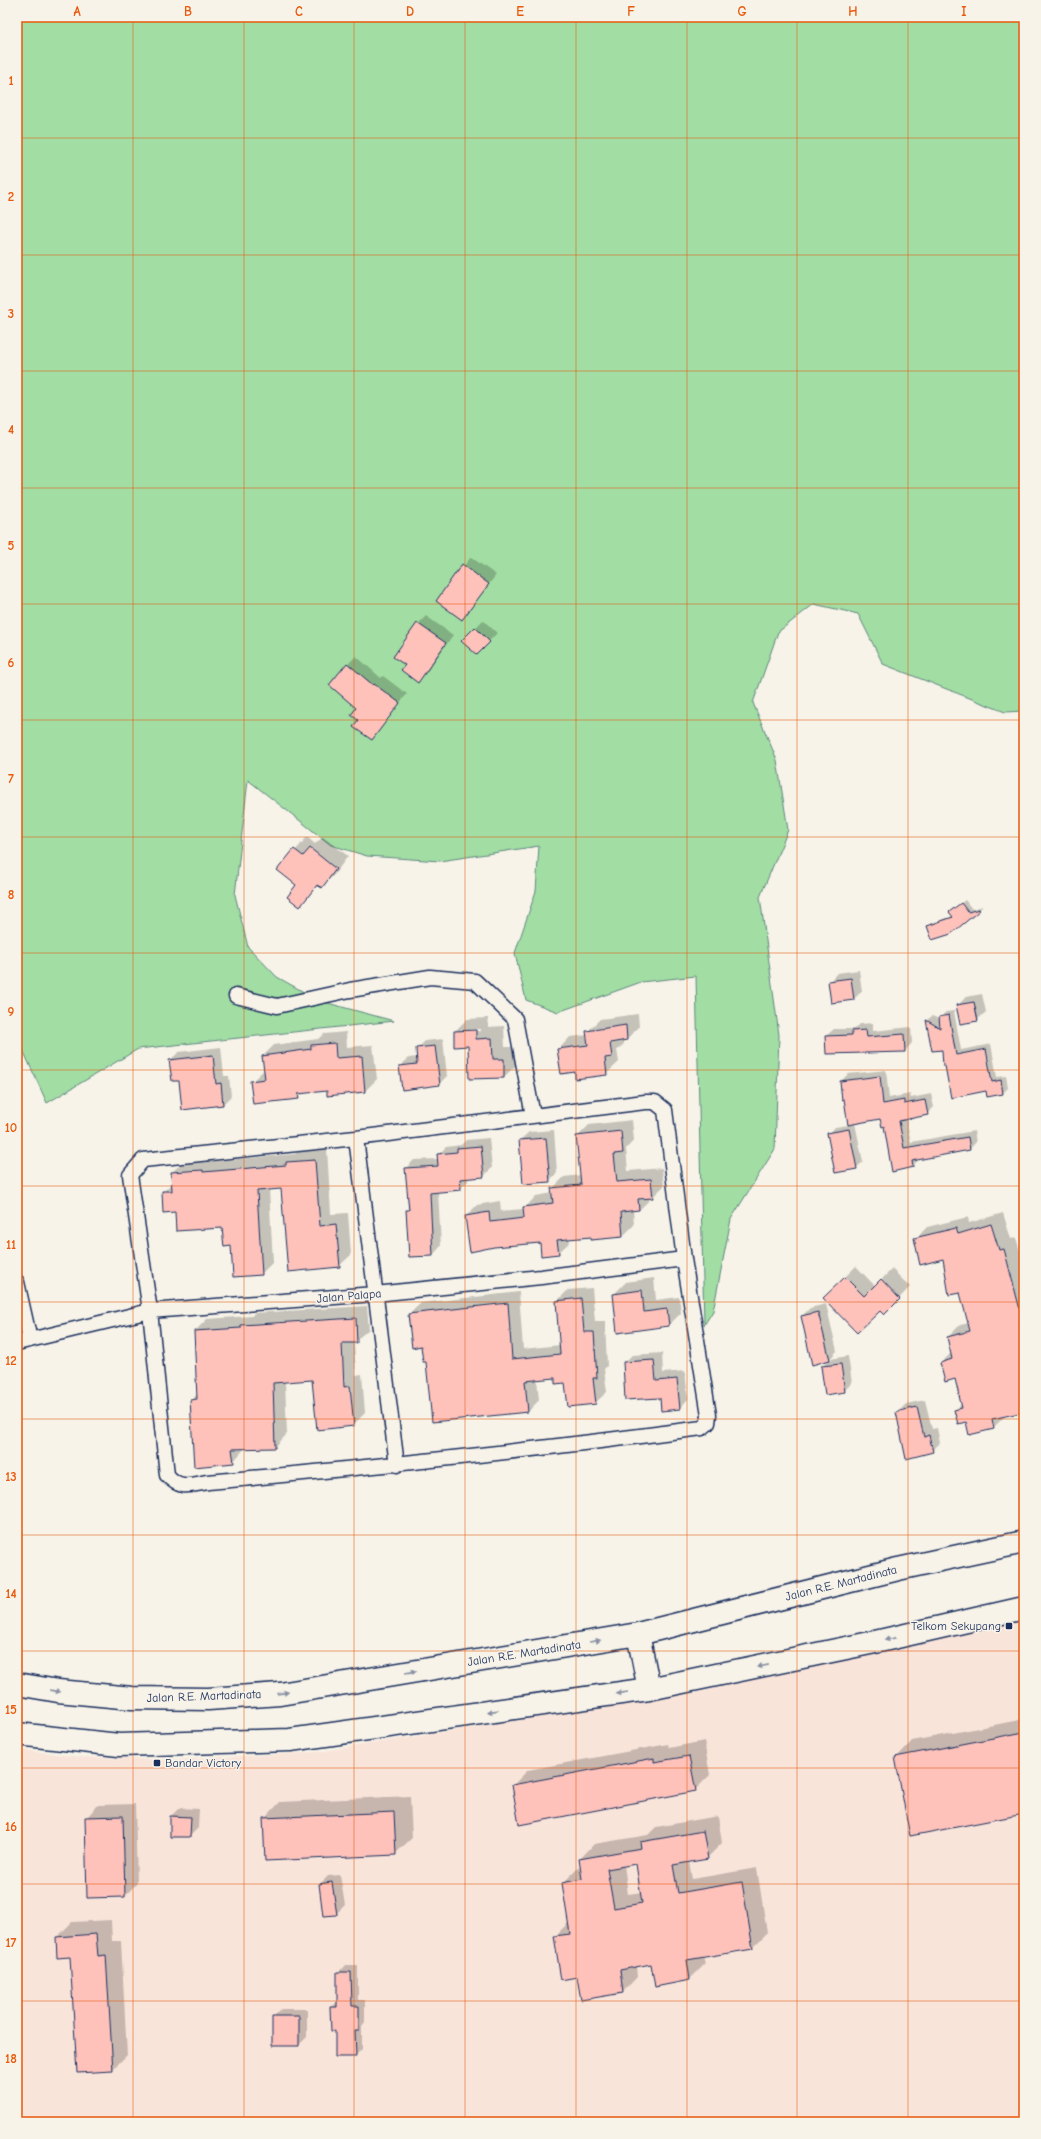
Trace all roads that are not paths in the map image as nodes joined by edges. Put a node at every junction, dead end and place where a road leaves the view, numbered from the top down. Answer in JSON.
{"nodes":[{"id":1,"x":236,"y":996,"type":"dead end"},
{"id":2,"x":534,"y":1116,"type":"junction"},
{"id":3,"x":356,"y":1138,"type":"junction"},
{"id":4,"x":684,"y":1259,"type":"junction"},
{"id":5,"x":17,"y":1282,"type":"edge"},
{"id":6,"x":375,"y":1294,"type":"junction"},
{"id":7,"x":150,"y":1311,"type":"junction"},
{"id":8,"x":24,"y":1342,"type":"edge"},
{"id":9,"x":397,"y":1465,"type":"junction"},
{"id":10,"x":1024,"y":1542,"type":"edge"},
{"id":11,"x":1024,"y":1608,"type":"edge"},
{"id":12,"x":638,"y":1634,"type":"junction"},
{"id":13,"x":17,"y":1684,"type":"edge"},
{"id":14,"x":649,"y":1689,"type":"junction"},
{"id":15,"x":17,"y":1734,"type":"edge"}],
"edges":[{"from":1,"to":2,"type":"street"},
{"from":2,"to":3,"type":"street"},
{"from":2,"to":4,"type":"street"},
{"from":3,"to":6,"type":"street"},
{"from":3,"to":7,"type":"street"},
{"from":4,"to":6,"type":"street","name":"Jalan Palapa"},
{"from":4,"to":9,"type":"street"},
{"from":5,"to":8,"type":"street"},
{"from":6,"to":7,"type":"street","name":"Jalan Palapa"},
{"from":6,"to":9,"type":"street"},
{"from":7,"to":8,"type":"street","name":"Jalan Palapa"},
{"from":7,"to":9,"type":"street"},
{"from":10,"to":12,"type":"highway","name":"Jalan R.E. Martadinata"},
{"from":11,"to":14,"type":"highway","one_way":true},
{"from":13,"to":12,"type":"highway","name":"Jalan R.E. Martadinata","one_way":true},
{"from":12,"to":14,"type":"highway"},
{"from":14,"to":15,"type":"highway","one_way":true}]}
